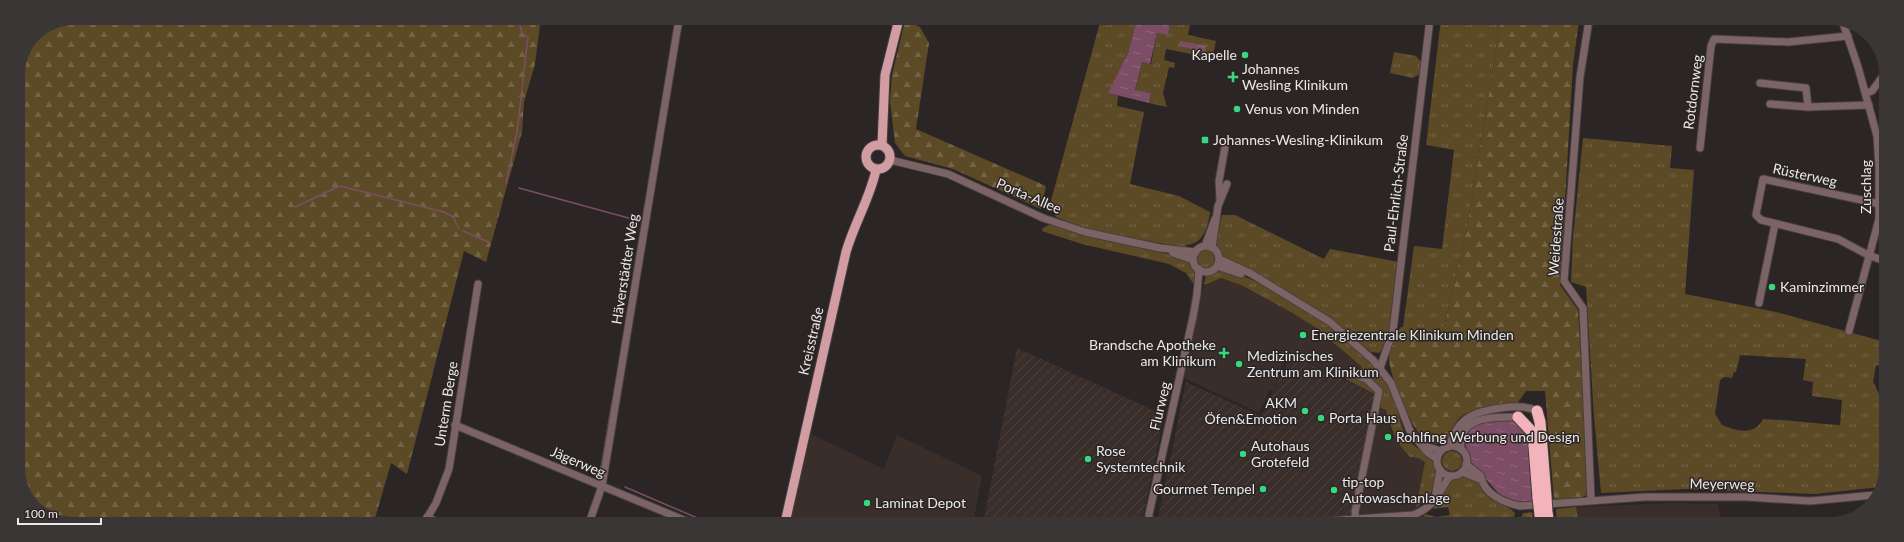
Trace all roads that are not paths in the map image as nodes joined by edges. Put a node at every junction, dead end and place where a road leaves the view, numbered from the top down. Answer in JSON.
{"nodes":[{"id":1,"x":678,"y":25,"type":"edge"},
{"id":2,"x":898,"y":25,"type":"edge"},
{"id":3,"x":1429,"y":25,"type":"edge"},
{"id":4,"x":1588,"y":25,"type":"edge"},
{"id":5,"x":1845,"y":28,"type":"edge"},
{"id":6,"x":1848,"y":36,"type":"junction"},
{"id":7,"x":1879,"y":82,"type":"edge"},
{"id":8,"x":1760,"y":83,"type":"dead end"},
{"id":9,"x":1866,"y":93,"type":"junction"},
{"id":10,"x":1770,"y":104,"type":"dead end"},
{"id":11,"x":1869,"y":105,"type":"junction"},
{"id":12,"x":1808,"y":107,"type":"junction"},
{"id":13,"x":882,"y":145,"type":"junction"},
{"id":14,"x":1879,"y":146,"type":"edge"},
{"id":15,"x":1226,"y":147,"type":"dead end"},
{"id":16,"x":1700,"y":148,"type":"dead end"},
{"id":17,"x":890,"y":160,"type":"junction"},
{"id":18,"x":876,"y":170,"type":"junction"},
{"id":19,"x":1227,"y":184,"type":"dead end"},
{"id":20,"x":1220,"y":199,"type":"junction"},
{"id":21,"x":1879,"y":204,"type":"edge"},
{"id":22,"x":1879,"y":214,"type":"edge"},
{"id":23,"x":1775,"y":224,"type":"junction"},
{"id":24,"x":1209,"y":247,"type":"junction"},
{"id":25,"x":1160,"y":248,"type":"junction"},
{"id":26,"x":1196,"y":252,"type":"junction"},
{"id":27,"x":1868,"y":255,"type":"junction"},
{"id":28,"x":1219,"y":259,"type":"junction"},
{"id":29,"x":1879,"y":259,"type":"edge"},
{"id":30,"x":1194,"y":260,"type":"junction"},
{"id":31,"x":1217,"y":266,"type":"junction"},
{"id":32,"x":1202,"y":270,"type":"junction"},
{"id":33,"x":1262,"y":281,"type":"junction"},
{"id":34,"x":478,"y":284,"type":"dead end"},
{"id":35,"x":1758,"y":303,"type":"dead end"},
{"id":36,"x":1849,"y":332,"type":"dead end"},
{"id":37,"x":1380,"y":368,"type":"junction"},
{"id":38,"x":1361,"y":377,"type":"dead end"},
{"id":39,"x":1537,"y":412,"type":"joint"},
{"id":40,"x":1518,"y":417,"type":"joint"},
{"id":41,"x":455,"y":425,"type":"junction"},
{"id":42,"x":1419,"y":443,"type":"junction"},
{"id":43,"x":1448,"y":447,"type":"junction"},
{"id":44,"x":1461,"y":449,"type":"junction"},
{"id":45,"x":1441,"y":451,"type":"junction"},
{"id":46,"x":1437,"y":459,"type":"junction"},
{"id":47,"x":1466,"y":464,"type":"junction"},
{"id":48,"x":1440,"y":470,"type":"junction"},
{"id":49,"x":1462,"y":472,"type":"junction"},
{"id":50,"x":1450,"y":476,"type":"junction"},
{"id":51,"x":1482,"y":480,"type":"junction"},
{"id":52,"x":602,"y":486,"type":"junction"},
{"id":53,"x":1871,"y":495,"type":"edge"},
{"id":54,"x":1436,"y":498,"type":"junction"},
{"id":55,"x":1542,"y":498,"type":"junction"},
{"id":56,"x":1591,"y":500,"type":"junction"},
{"id":57,"x":428,"y":517,"type":"edge"},
{"id":58,"x":591,"y":517,"type":"edge"},
{"id":59,"x":677,"y":517,"type":"edge"},
{"id":60,"x":786,"y":517,"type":"edge"},
{"id":61,"x":1149,"y":517,"type":"edge"},
{"id":62,"x":1356,"y":517,"type":"edge"},
{"id":63,"x":1394,"y":517,"type":"edge"},
{"id":64,"x":1544,"y":517,"type":"edge"}],
"edges":[{"from":1,"to":52,"type":"street","name":"Häverstädter Weg"},
{"from":2,"to":13,"type":"main road"},
{"from":3,"to":37,"type":"street","name":"Paul-Ehrlich-Straße"},
{"from":4,"to":56,"type":"street","name":"Weidestraße"},
{"from":5,"to":6,"type":"street","name":"Zuschlag"},
{"from":6,"to":9,"type":"street","name":"Zuschlag"},
{"from":6,"to":16,"type":"street","name":"Rotdornweg"},
{"from":7,"to":9,"type":"street"},
{"from":8,"to":12,"type":"street"},
{"from":9,"to":11,"type":"street","name":"Zuschlag"},
{"from":10,"to":12,"type":"street"},
{"from":11,"to":12,"type":"street"},
{"from":11,"to":14,"type":"street","name":"Zuschlag"},
{"from":13,"to":17,"type":"main road"},
{"from":13,"to":18,"type":"main road"},
{"from":15,"to":20,"type":"street"},
{"from":17,"to":18,"type":"main road"},
{"from":17,"to":25,"type":"street","name":"Porta-Allee"},
{"from":18,"to":60,"type":"main road","name":"Kreisstraße"},
{"from":19,"to":20,"type":"street"},
{"from":20,"to":24,"type":"street"},
{"from":21,"to":23,"type":"street","name":"Rüsterweg"},
{"from":22,"to":27,"type":"street","name":"Zuschlag"},
{"from":23,"to":27,"type":"street","name":"Rüsterweg"},
{"from":23,"to":35,"type":"street"},
{"from":24,"to":26,"type":"street"},
{"from":24,"to":28,"type":"street"},
{"from":25,"to":26,"type":"street","name":"Porta-Allee"},
{"from":25,"to":30,"type":"street","name":"Porta-Allee"},
{"from":26,"to":30,"type":"street"},
{"from":27,"to":29,"type":"street","name":"Rüsterweg"},
{"from":27,"to":36,"type":"street","name":"Zuschlag"},
{"from":28,"to":31,"type":"street"},
{"from":28,"to":33,"type":"street"},
{"from":30,"to":32,"type":"street"},
{"from":31,"to":32,"type":"street"},
{"from":31,"to":33,"type":"street"},
{"from":32,"to":61,"type":"street","name":"Flurweg"},
{"from":33,"to":37,"type":"street"},
{"from":34,"to":41,"type":"street","name":"Unterm Berge"},
{"from":37,"to":42,"type":"street"},
{"from":38,"to":62,"type":"street"},
{"from":39,"to":43,"type":"street"},
{"from":39,"to":55,"type":"highway"},
{"from":40,"to":44,"type":"street"},
{"from":40,"to":55,"type":"highway"},
{"from":41,"to":52,"type":"street","name":"Jägerweg"},
{"from":41,"to":57,"type":"street","name":"Unterm Berge"},
{"from":42,"to":45,"type":"street"},
{"from":42,"to":46,"type":"street"},
{"from":43,"to":44,"type":"street"},
{"from":43,"to":45,"type":"street"},
{"from":44,"to":47,"type":"street"},
{"from":45,"to":46,"type":"street"},
{"from":46,"to":48,"type":"street"},
{"from":47,"to":49,"type":"street"},
{"from":47,"to":51,"type":"street","name":"Meyerweg"},
{"from":48,"to":50,"type":"street"},
{"from":48,"to":54,"type":"street"},
{"from":49,"to":50,"type":"street"},
{"from":49,"to":51,"type":"street"},
{"from":50,"to":54,"type":"street"},
{"from":51,"to":56,"type":"street","name":"Meyerweg"},
{"from":52,"to":58,"type":"street","name":"Häverstädter Weg"},
{"from":52,"to":59,"type":"street","name":"Jägerweg"},
{"from":53,"to":56,"type":"street","name":"Meyerweg"},
{"from":54,"to":63,"type":"street"},
{"from":55,"to":64,"type":"highway","bridge":true}]}
